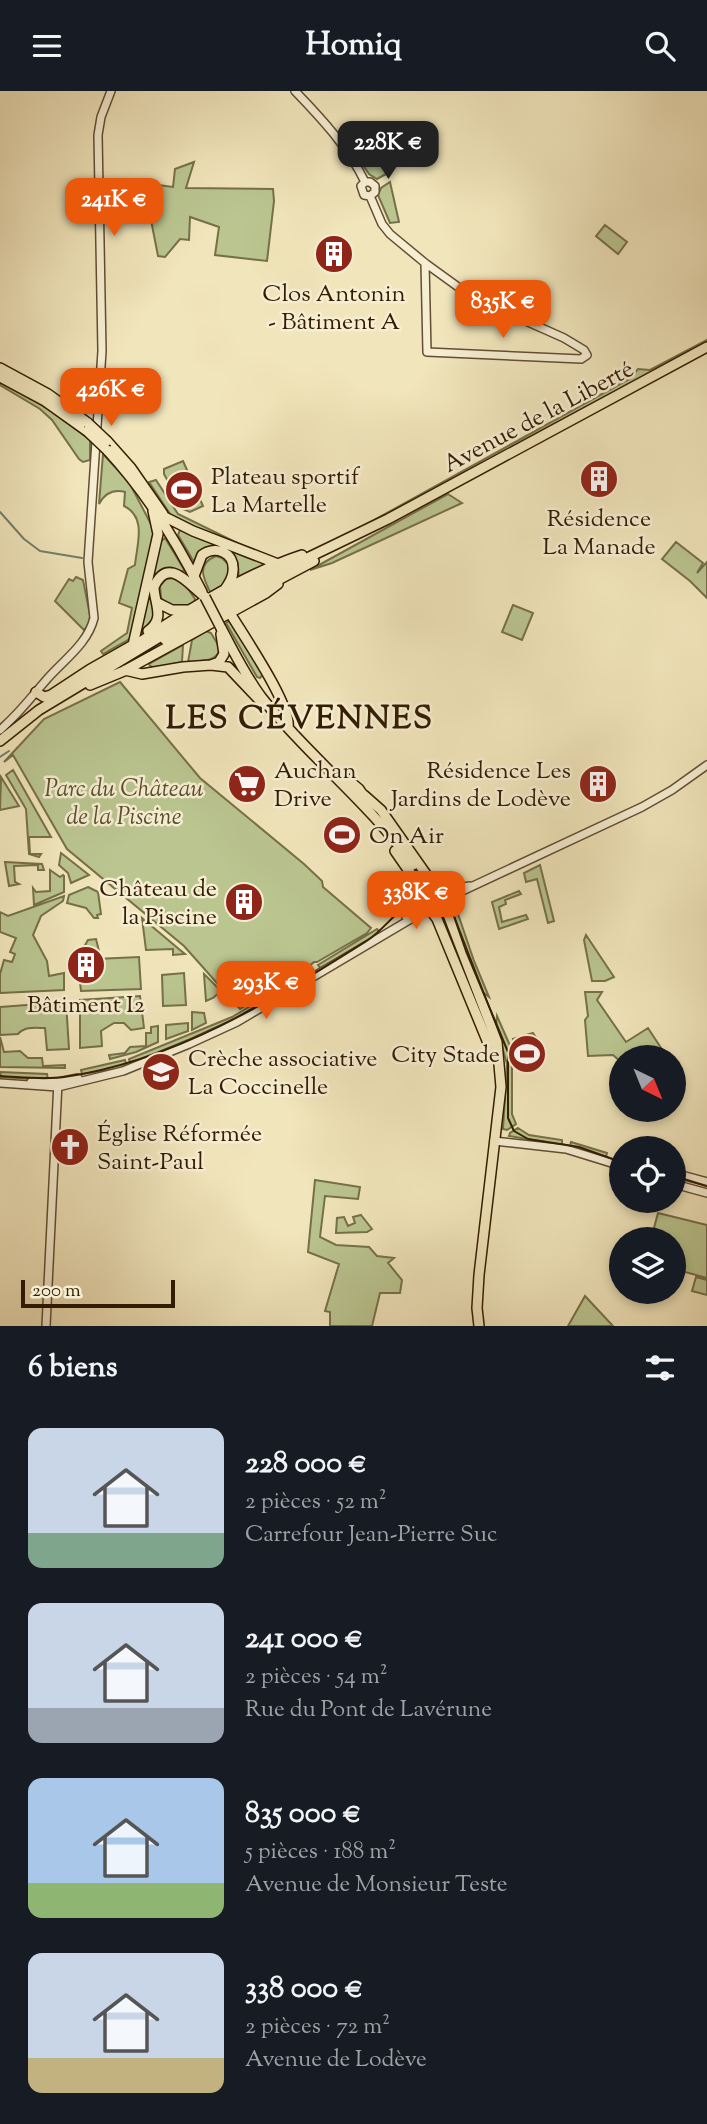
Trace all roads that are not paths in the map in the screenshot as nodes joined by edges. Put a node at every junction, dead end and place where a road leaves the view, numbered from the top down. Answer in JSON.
{"nodes":[{"id":1,"x":111,"y":91,"type":"edge"},
{"id":2,"x":295,"y":91,"type":"edge"},
{"id":3,"x":425,"y":263,"type":"junction"},
{"id":4,"x":707,"y":348,"type":"edge"},
{"id":5,"x":0,"y":368,"type":"edge"},
{"id":6,"x":0,"y":376,"type":"edge"},
{"id":7,"x":88,"y":427,"type":"junction"},
{"id":8,"x":107,"y":446,"type":"junction"},
{"id":9,"x":153,"y":511,"type":"junction"},
{"id":10,"x":165,"y":517,"type":"junction"},
{"id":11,"x":388,"y":519,"type":"junction"},
{"id":12,"x":173,"y":538,"type":"junction"},
{"id":13,"x":324,"y":547,"type":"junction"},
{"id":14,"x":278,"y":564,"type":"junction"},
{"id":15,"x":191,"y":578,"type":"junction"},
{"id":16,"x":282,"y":578,"type":"junction"},
{"id":17,"x":223,"y":592,"type":"junction"},
{"id":18,"x":158,"y":603,"type":"junction"},
{"id":19,"x":198,"y":606,"type":"junction"},
{"id":20,"x":230,"y":613,"type":"junction"},
{"id":21,"x":221,"y":628,"type":"junction"},
{"id":22,"x":134,"y":642,"type":"junction"},
{"id":23,"x":235,"y":653,"type":"junction"},
{"id":24,"x":147,"y":658,"type":"junction"},
{"id":25,"x":211,"y":665,"type":"junction"},
{"id":26,"x":121,"y":667,"type":"junction"},
{"id":27,"x":102,"y":673,"type":"junction"},
{"id":28,"x":151,"y":674,"type":"junction"},
{"id":29,"x":267,"y":674,"type":"junction"},
{"id":30,"x":36,"y":692,"type":"junction"},
{"id":31,"x":62,"y":696,"type":"junction"},
{"id":32,"x":275,"y":713,"type":"junction"},
{"id":33,"x":288,"y":727,"type":"junction"},
{"id":34,"x":0,"y":730,"type":"edge"},
{"id":35,"x":0,"y":741,"type":"edge"},
{"id":36,"x":707,"y":765,"type":"edge"},
{"id":37,"x":359,"y":796,"type":"junction"},
{"id":38,"x":424,"y":883,"type":"tunnel mouth"},
{"id":39,"x":435,"y":902,"type":"junction"},
{"id":40,"x":496,"y":1049,"type":"junction"},
{"id":41,"x":0,"y":1081,"type":"edge"},
{"id":42,"x":58,"y":1084,"type":"junction"},
{"id":43,"x":494,"y":1141,"type":"junction"},
{"id":44,"x":609,"y":1162,"type":"edge"},
{"id":45,"x":686,"y":1176,"type":"edge"},
{"id":46,"x":707,"y":1182,"type":"edge"},
{"id":47,"x":686,"y":1187,"type":"edge"},
{"id":48,"x":707,"y":1193,"type":"edge"},
{"id":49,"x":46,"y":1326,"type":"edge"},
{"id":50,"x":476,"y":1326,"type":"edge"}],
"edges":[{"from":1,"to":30,"type":"street"},
{"from":2,"to":3,"type":"street"},
{"from":3,"to":3,"type":"street"},
{"from":4,"to":11,"type":"main road","name":"Avenue de la Liberté"},
{"from":5,"to":7,"type":"main road"},
{"from":6,"to":7,"type":"main road"},
{"from":7,"to":8,"type":"main road","bridge":true},
{"from":8,"to":9,"type":"main road"},
{"from":8,"to":10,"type":"main road"},
{"from":9,"to":12,"type":"main road"},
{"from":9,"to":22,"type":"main road"},
{"from":10,"to":12,"type":"main road"},
{"from":10,"to":14,"type":"main road"},
{"from":11,"to":13,"type":"main road","name":"Avenue de la Liberté"},
{"from":11,"to":16,"type":"main road","name":"Avenue de la Liberté"},
{"from":12,"to":15,"type":"main road"},
{"from":13,"to":14,"type":"main road","name":"Avenue de la Liberté"},
{"from":13,"to":26,"type":"main road","name":"Avenue de la Liberté"},
{"from":14,"to":17,"type":"main road","name":"Avenue de la Liberté"},
{"from":15,"to":17,"type":"main road"},
{"from":15,"to":18,"type":"main road"},
{"from":15,"to":21,"type":"main road","bridge":true},
{"from":16,"to":20,"type":"main road"},
{"from":16,"to":26,"type":"main road","name":"Avenue de la Liberté"},
{"from":17,"to":19,"type":"main road","name":"Avenue de la Liberté"},
{"from":18,"to":19,"type":"main road"},
{"from":18,"to":22,"type":"main road"},
{"from":19,"to":22,"type":"main road","name":"Avenue de la Liberté"},
{"from":20,"to":24,"type":"main road"},
{"from":20,"to":29,"type":"main road"},
{"from":21,"to":23,"type":"main road"},
{"from":21,"to":25,"type":"main road"},
{"from":22,"to":27,"type":"main road","name":"Avenue de la Liberté"},
{"from":22,"to":30,"type":"main road"},
{"from":23,"to":29,"type":"main road"},
{"from":23,"to":32,"type":"main road"},
{"from":24,"to":26,"type":"main road"},
{"from":24,"to":28,"type":"main road"},
{"from":25,"to":28,"type":"main road"},
{"from":25,"to":32,"type":"main road"},
{"from":26,"to":27,"type":"main road","name":"Avenue de la Liberté"},
{"from":26,"to":28,"type":"main road"},
{"from":26,"to":31,"type":"main road"},
{"from":27,"to":31,"type":"main road","name":"Avenue de la Liberté"},
{"from":29,"to":33,"type":"main road"},
{"from":30,"to":34,"type":"street"},
{"from":31,"to":35,"type":"main road","name":"Avenue de la Liberté"},
{"from":32,"to":33,"type":"main road"},
{"from":33,"to":37,"type":"main road"},
{"from":36,"to":39,"type":"street"},
{"from":37,"to":38,"type":"main road"},
{"from":37,"to":39,"type":"main road"},
{"from":37,"to":39,"type":"main road"},
{"from":39,"to":40,"type":"main road"},
{"from":39,"to":40,"type":"main road"},
{"from":39,"to":40,"type":"main road"},
{"from":39,"to":42,"type":"street"},
{"from":40,"to":43,"type":"main road"},
{"from":41,"to":42,"type":"street"},
{"from":42,"to":49,"type":"street"},
{"from":43,"to":44,"type":"street"},
{"from":43,"to":50,"type":"main road"},
{"from":45,"to":46,"type":"street"},
{"from":47,"to":48,"type":"street"}]}
